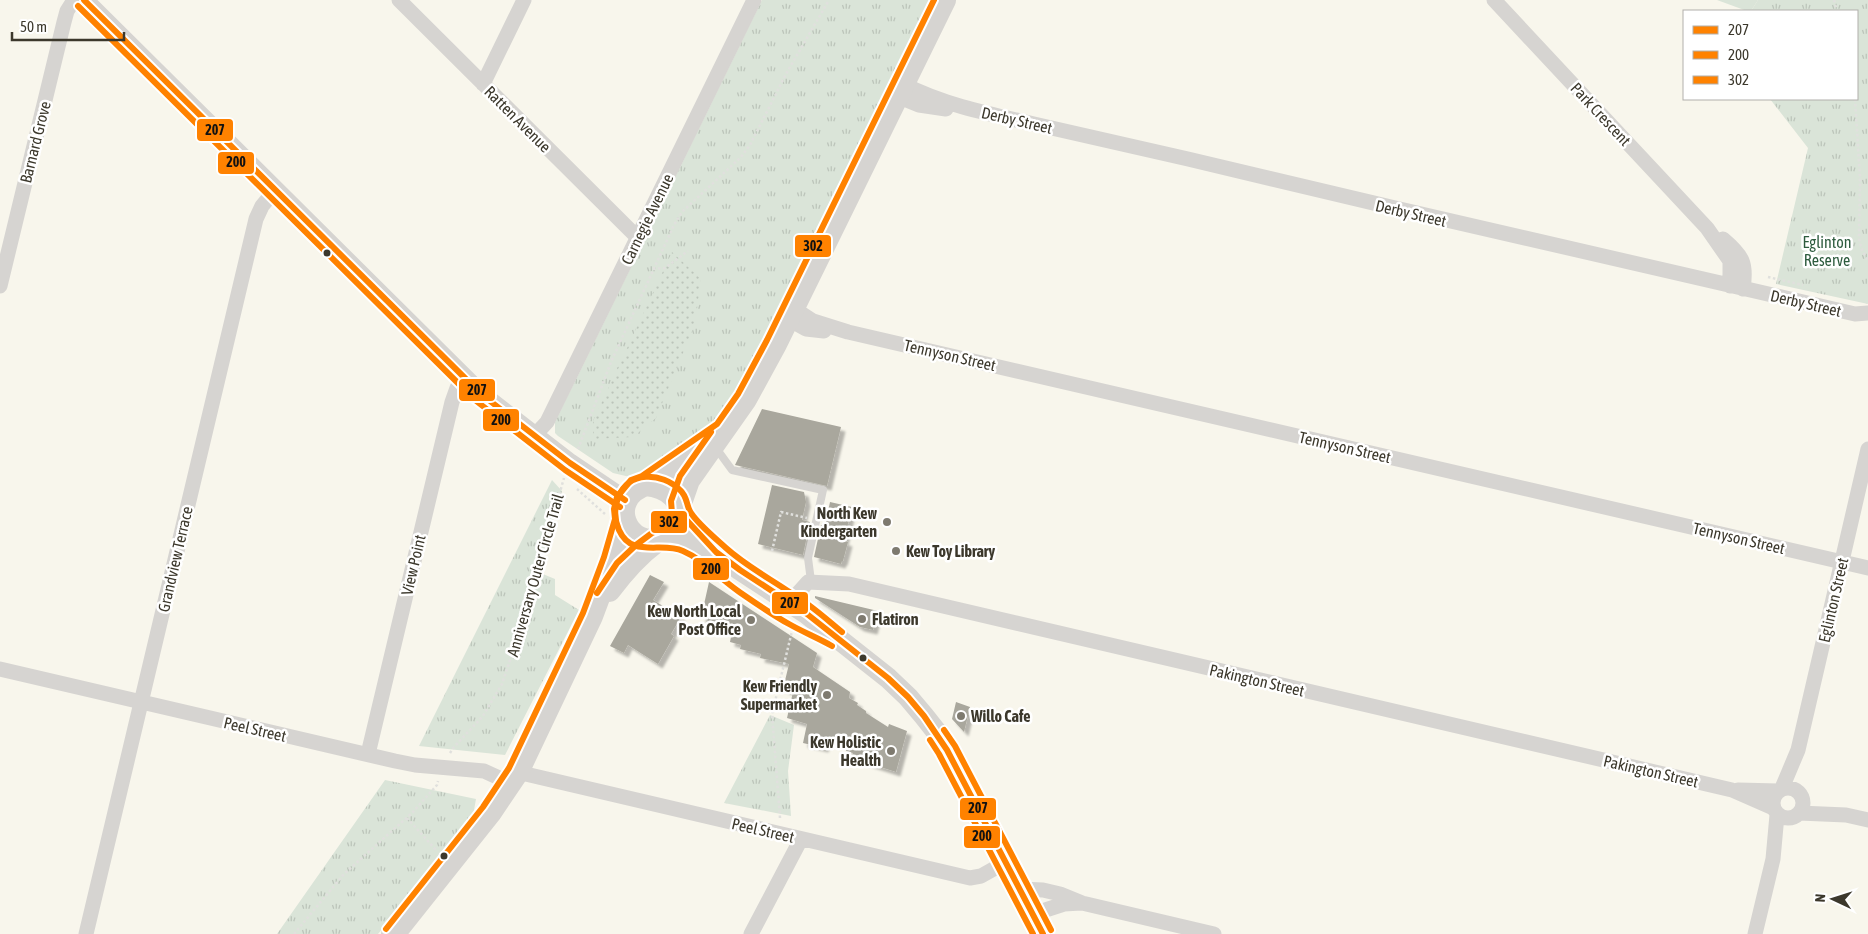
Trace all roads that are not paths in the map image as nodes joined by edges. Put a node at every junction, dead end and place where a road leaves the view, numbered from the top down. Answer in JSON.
{"nodes":[{"id":1,"x":74,"y":0,"type":"edge"},
{"id":2,"x":84,"y":0,"type":"edge"},
{"id":3,"x":399,"y":0,"type":"edge"},
{"id":4,"x":524,"y":0,"type":"edge"},
{"id":5,"x":754,"y":0,"type":"edge"},
{"id":6,"x":944,"y":0,"type":"edge"},
{"id":7,"x":1494,"y":0,"type":"edge"},
{"id":8,"x":483,"y":84,"type":"junction"},
{"id":9,"x":900,"y":90,"type":"junction"},
{"id":10,"x":276,"y":189,"type":"junction"},
{"id":11,"x":638,"y":238,"type":"junction"},
{"id":12,"x":0,"y":286,"type":"edge"},
{"id":13,"x":1737,"y":288,"type":"junction"},
{"id":14,"x":791,"y":314,"type":"junction"},
{"id":15,"x":1864,"y":316,"type":"edge"},
{"id":16,"x":464,"y":378,"type":"junction"},
{"id":17,"x":535,"y":435,"type":"junction"},
{"id":18,"x":715,"y":438,"type":"junction"},
{"id":19,"x":1868,"y":449,"type":"edge"},
{"id":20,"x":646,"y":484,"type":"junction"},
{"id":21,"x":680,"y":508,"type":"junction"},
{"id":22,"x":624,"y":510,"type":"junction"},
{"id":23,"x":661,"y":539,"type":"junction"},
{"id":24,"x":1842,"y":562,"type":"junction"},
{"id":25,"x":1868,"y":568,"type":"edge"},
{"id":26,"x":811,"y":581,"type":"junction"},
{"id":27,"x":794,"y":611,"type":"junction"},
{"id":28,"x":591,"y":616,"type":"junction"},
{"id":29,"x":0,"y":669,"type":"edge"},
{"id":30,"x":140,"y":703,"type":"junction"},
{"id":31,"x":368,"y":754,"type":"junction"},
{"id":32,"x":514,"y":777,"type":"junction"},
{"id":33,"x":1732,"y":790,"type":"junction"},
{"id":34,"x":1790,"y":791,"type":"junction"},
{"id":35,"x":1785,"y":814,"type":"junction"},
{"id":36,"x":1846,"y":815,"type":"junction"},
{"id":37,"x":1868,"y":820,"type":"edge"},
{"id":38,"x":801,"y":840,"type":"junction"},
{"id":39,"x":1006,"y":862,"type":"junction"},
{"id":40,"x":1019,"y":889,"type":"junction"},
{"id":41,"x":1082,"y":903,"type":"junction"},
{"id":42,"x":1033,"y":914,"type":"junction"},
{"id":43,"x":86,"y":934,"type":"edge"},
{"id":44,"x":393,"y":934,"type":"edge"},
{"id":45,"x":751,"y":934,"type":"edge"},
{"id":46,"x":1043,"y":934,"type":"edge"},
{"id":47,"x":1214,"y":934,"type":"edge"},
{"id":48,"x":1755,"y":934,"type":"edge"}],
"edges":[{"from":1,"to":12,"type":"street","name":"Barnard Grove"},
{"from":2,"to":10,"type":"street"},
{"from":3,"to":8,"type":"street","name":"Ratten Avenue"},
{"from":4,"to":8,"type":"street"},
{"from":5,"to":11,"type":"street","name":"Carnegie Avenue"},
{"from":6,"to":9,"type":"main road"},
{"from":7,"to":13,"type":"street","name":"Park Crescent"},
{"from":8,"to":11,"type":"street","name":"Ratten Avenue"},
{"from":9,"to":13,"type":"street","name":"Derby Street"},
{"from":9,"to":14,"type":"main road"},
{"from":10,"to":16,"type":"street"},
{"from":10,"to":30,"type":"street","name":"Grandview Terrace"},
{"from":11,"to":17,"type":"street","name":"Carnegie Avenue"},
{"from":13,"to":15,"type":"street","name":"Derby Street"},
{"from":14,"to":18,"type":"main road"},
{"from":14,"to":24,"type":"street","name":"Tennyson Street"},
{"from":16,"to":17,"type":"street"},
{"from":16,"to":31,"type":"street","name":"View Point"},
{"from":17,"to":22,"type":"street"},
{"from":18,"to":20,"type":"main road"},
{"from":18,"to":21,"type":"main road"},
{"from":18,"to":26,"type":"lane"},
{"from":19,"to":24,"type":"street","name":"Eglinton Street"},
{"from":20,"to":21,"type":"main road"},
{"from":20,"to":22,"type":"main road"},
{"from":21,"to":23,"type":"main road"},
{"from":21,"to":27,"type":"main road"},
{"from":22,"to":23,"type":"main road"},
{"from":22,"to":28,"type":"main road"},
{"from":23,"to":27,"type":"main road"},
{"from":23,"to":28,"type":"main road"},
{"from":24,"to":25,"type":"street","name":"Tennyson Street"},
{"from":24,"to":34,"type":"street","name":"Eglinton Street"},
{"from":26,"to":27,"type":"street"},
{"from":26,"to":33,"type":"street","name":"Pakington Street"},
{"from":27,"to":39,"type":"main road"},
{"from":28,"to":32,"type":"main road"},
{"from":29,"to":30,"type":"street","name":"Peel Street"},
{"from":30,"to":31,"type":"street","name":"Peel Street"},
{"from":30,"to":43,"type":"street","name":"Grandview Terrace"},
{"from":31,"to":32,"type":"street","name":"Peel Street"},
{"from":32,"to":38,"type":"street","name":"Peel Street"},
{"from":32,"to":44,"type":"main road"},
{"from":33,"to":34,"type":"street","name":"Pakington Street"},
{"from":33,"to":35,"type":"street","name":"Pakington Street"},
{"from":34,"to":35,"type":"street"},
{"from":34,"to":35,"type":"street"},
{"from":34,"to":36,"type":"street","name":"Pakington Street"},
{"from":35,"to":36,"type":"street","name":"Pakington Street"},
{"from":35,"to":48,"type":"street"},
{"from":36,"to":37,"type":"street","name":"Pakington Street"},
{"from":38,"to":39,"type":"street","name":"Peel Street"},
{"from":38,"to":45,"type":"street"},
{"from":39,"to":40,"type":"main road"},
{"from":40,"to":41,"type":"street"},
{"from":40,"to":42,"type":"main road"},
{"from":41,"to":42,"type":"street"},
{"from":41,"to":47,"type":"street"},
{"from":42,"to":46,"type":"main road"}]}
